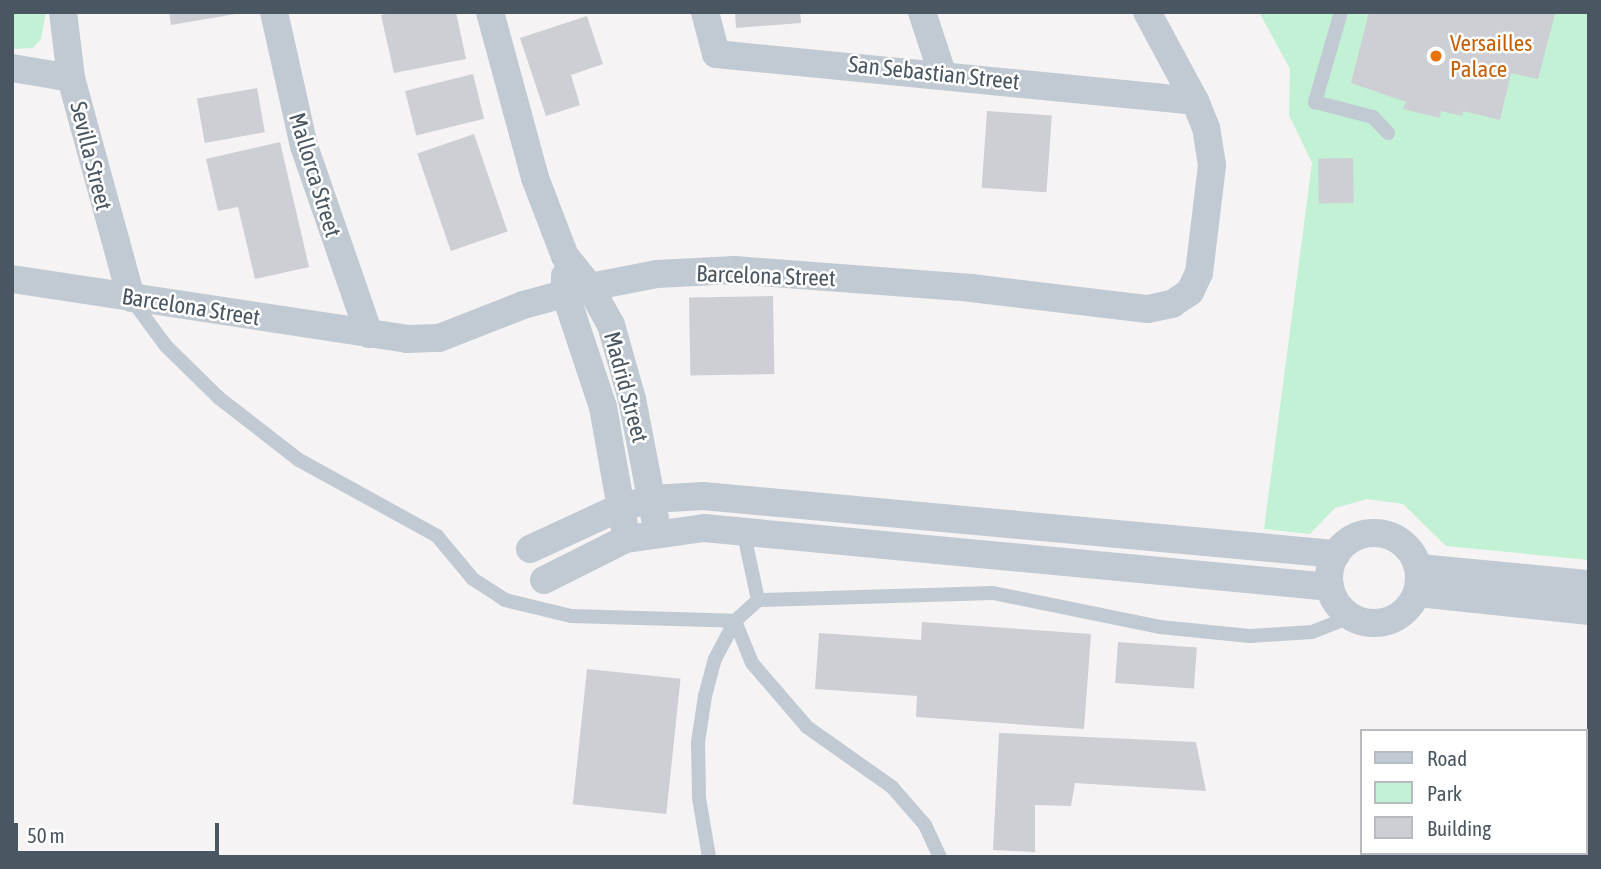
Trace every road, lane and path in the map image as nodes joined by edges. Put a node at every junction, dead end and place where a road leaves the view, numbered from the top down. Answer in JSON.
{"nodes":[{"id":1,"x":63,"y":12,"type":"edge"},
{"id":2,"x":274,"y":12,"type":"edge"},
{"id":3,"x":490,"y":12,"type":"edge"},
{"id":4,"x":705,"y":12,"type":"edge"},
{"id":5,"x":922,"y":12,"type":"edge"},
{"id":6,"x":1147,"y":12,"type":"edge"},
{"id":7,"x":1341,"y":12,"type":"edge"},
{"id":8,"x":12,"y":68,"type":"edge"},
{"id":9,"x":942,"y":73,"type":"junction"},
{"id":10,"x":71,"y":78,"type":"junction"},
{"id":11,"x":1195,"y":101,"type":"junction"},
{"id":12,"x":1388,"y":133,"type":"dead end"},
{"id":13,"x":12,"y":279,"type":"edge"},
{"id":14,"x":578,"y":290,"type":"junction"},
{"id":15,"x":131,"y":298,"type":"junction"},
{"id":16,"x":369,"y":334,"type":"junction"},
{"id":17,"x":652,"y":499,"type":"junction"},
{"id":18,"x":621,"y":507,"type":"junction"},
{"id":19,"x":743,"y":530,"type":"junction"},
{"id":20,"x":657,"y":531,"type":"junction"},
{"id":21,"x":626,"y":538,"type":"junction"},
{"id":22,"x":530,"y":549,"type":"dead end"},
{"id":23,"x":1336,"y":554,"type":"junction"},
{"id":24,"x":544,"y":580,"type":"dead end"},
{"id":25,"x":1418,"y":580,"type":"junction"},
{"id":26,"x":1589,"y":584,"type":"edge"},
{"id":27,"x":1330,"y":587,"type":"junction"},
{"id":28,"x":758,"y":600,"type":"junction"},
{"id":29,"x":1589,"y":611,"type":"edge"},
{"id":30,"x":1350,"y":617,"type":"junction"},
{"id":31,"x":735,"y":621,"type":"junction"},
{"id":32,"x":709,"y":857,"type":"edge"},
{"id":33,"x":940,"y":857,"type":"edge"}],
"edges":[{"from":1,"to":10,"type":"street","name":"Sevilla Street"},
{"from":2,"to":16,"type":"street","name":"Mallorca Street"},
{"from":3,"to":14,"type":"street","name":"Madrid Street"},
{"from":4,"to":9,"type":"street","name":"San Sebastian Street"},
{"from":5,"to":9,"type":"street"},
{"from":6,"to":11,"type":"street","name":"Barcelona Street"},
{"from":7,"to":12,"type":"lane"},
{"from":8,"to":10,"type":"street"},
{"from":9,"to":11,"type":"street","name":"San Sebastian Street"},
{"from":10,"to":15,"type":"street","name":"Sevilla Street"},
{"from":11,"to":14,"type":"street","name":"Barcelona Street"},
{"from":13,"to":15,"type":"street","name":"Barcelona Street"},
{"from":14,"to":16,"type":"street","name":"Barcelona Street"},
{"from":14,"to":17,"type":"street","name":"Madrid Street"},
{"from":14,"to":18,"type":"street","name":"Madrid Street"},
{"from":15,"to":16,"type":"street","name":"Barcelona Street"},
{"from":15,"to":31,"type":"lane"},
{"from":17,"to":18,"type":"street"},
{"from":17,"to":20,"type":"street","name":"Madrid Street"},
{"from":17,"to":23,"type":"street"},
{"from":18,"to":21,"type":"street","name":"Madrid Street"},
{"from":18,"to":22,"type":"street"},
{"from":19,"to":20,"type":"street"},
{"from":19,"to":27,"type":"street"},
{"from":19,"to":28,"type":"lane"},
{"from":20,"to":21,"type":"street"},
{"from":21,"to":24,"type":"street"},
{"from":23,"to":25,"type":"street"},
{"from":23,"to":27,"type":"street"},
{"from":25,"to":26,"type":"street"},
{"from":25,"to":29,"type":"street"},
{"from":25,"to":30,"type":"street"},
{"from":27,"to":30,"type":"street"},
{"from":28,"to":30,"type":"lane"},
{"from":28,"to":31,"type":"lane"},
{"from":31,"to":32,"type":"lane"},
{"from":31,"to":33,"type":"lane"}]}
